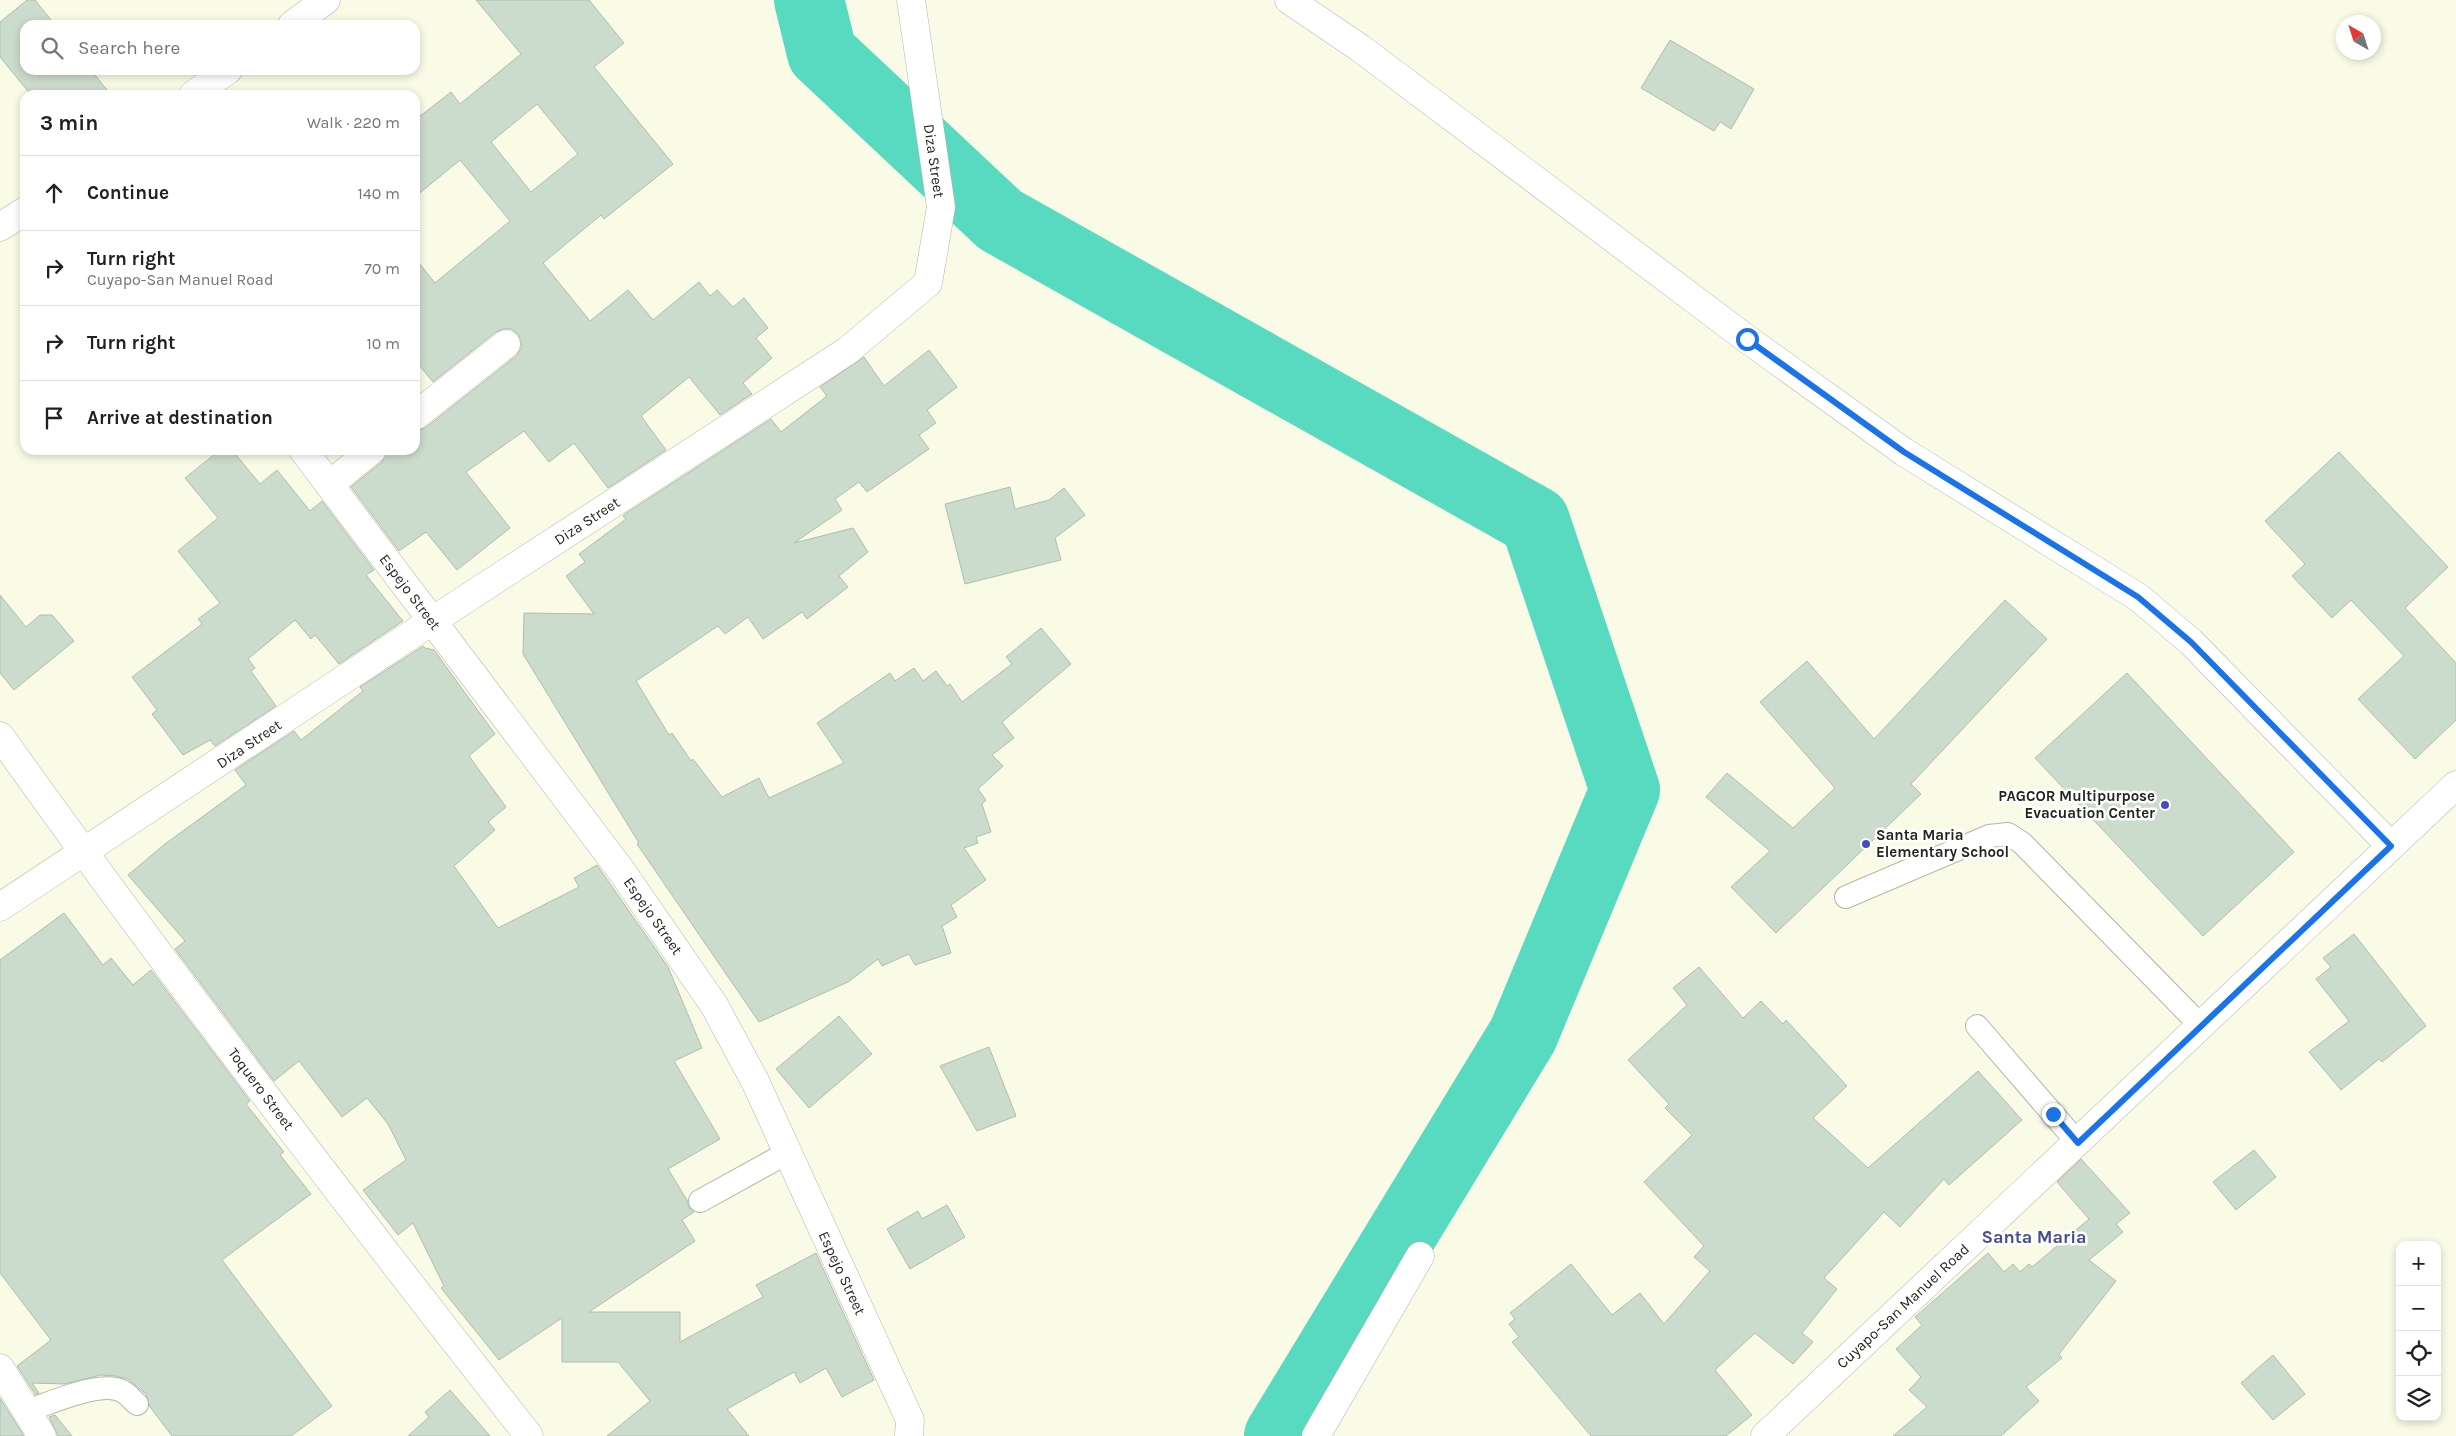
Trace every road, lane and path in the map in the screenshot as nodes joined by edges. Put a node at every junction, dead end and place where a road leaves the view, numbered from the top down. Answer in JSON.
{"nodes":[{"id":1,"x":326,"y":0,"type":"edge"},
{"id":2,"x":911,"y":0,"type":"edge"},
{"id":3,"x":1290,"y":0,"type":"edge"},
{"id":4,"x":299,"y":20,"type":"edge"},
{"id":5,"x":221,"y":75,"type":"edge"},
{"id":6,"x":200,"y":90,"type":"edge"},
{"id":7,"x":20,"y":214,"type":"edge"},
{"id":8,"x":0,"y":228,"type":"edge"},
{"id":9,"x":506,"y":344,"type":"dead end"},
{"id":10,"x":420,"y":412,"type":"edge"},
{"id":11,"x":306,"y":455,"type":"edge"},
{"id":12,"x":366,"y":455,"type":"edge"},
{"id":13,"x":329,"y":485,"type":"junction"},
{"id":14,"x":432,"y":622,"type":"junction"},
{"id":15,"x":0,"y":736,"type":"edge"},
{"id":16,"x":2456,"y":785,"type":"edge"},
{"id":17,"x":2391,"y":846,"type":"junction"},
{"id":18,"x":84,"y":853,"type":"junction"},
{"id":19,"x":1846,"y":897,"type":"dead end"},
{"id":20,"x":0,"y":907,"type":"edge"},
{"id":21,"x":1977,"y":1026,"type":"dead end"},
{"id":22,"x":2201,"y":1026,"type":"junction"},
{"id":23,"x":2078,"y":1143,"type":"junction"},
{"id":24,"x":788,"y":1153,"type":"junction"},
{"id":25,"x":700,"y":1201,"type":"dead end"},
{"id":26,"x":1420,"y":1256,"type":"dead end"},
{"id":27,"x":0,"y":1368,"type":"edge"},
{"id":28,"x":137,"y":1404,"type":"dead end"},
{"id":29,"x":26,"y":1411,"type":"junction"},
{"id":30,"x":42,"y":1436,"type":"edge"},
{"id":31,"x":529,"y":1436,"type":"edge"},
{"id":32,"x":909,"y":1436,"type":"edge"},
{"id":33,"x":1316,"y":1436,"type":"edge"},
{"id":34,"x":1765,"y":1436,"type":"edge"}],
"edges":[{"from":1,"to":4,"type":"street"},
{"from":2,"to":14,"type":"street","name":"Diza Street"},
{"from":3,"to":17,"type":"street"},
{"from":5,"to":6,"type":"street"},
{"from":7,"to":8,"type":"street"},
{"from":9,"to":10,"type":"street"},
{"from":11,"to":13,"type":"street","name":"Espejo Street"},
{"from":12,"to":13,"type":"street"},
{"from":13,"to":14,"type":"street","name":"Espejo Street"},
{"from":14,"to":18,"type":"street","name":"Diza Street"},
{"from":14,"to":24,"type":"street","name":"Espejo Street"},
{"from":15,"to":18,"type":"street","name":"Toquero Street"},
{"from":16,"to":17,"type":"street","name":"Cuyapo-San Manuel Road"},
{"from":17,"to":22,"type":"street","name":"Cuyapo-San Manuel Road"},
{"from":18,"to":20,"type":"street","name":"Diza Street"},
{"from":18,"to":31,"type":"street","name":"Toquero Street"},
{"from":19,"to":22,"type":"lane"},
{"from":21,"to":23,"type":"lane"},
{"from":22,"to":23,"type":"street","name":"Cuyapo-San Manuel Road"},
{"from":23,"to":34,"type":"street","name":"Cuyapo-San Manuel Road"},
{"from":24,"to":25,"type":"lane"},
{"from":24,"to":32,"type":"street","name":"Espejo Street"},
{"from":26,"to":33,"type":"street"},
{"from":27,"to":29,"type":"street"},
{"from":28,"to":29,"type":"lane"},
{"from":29,"to":30,"type":"street"}]}
